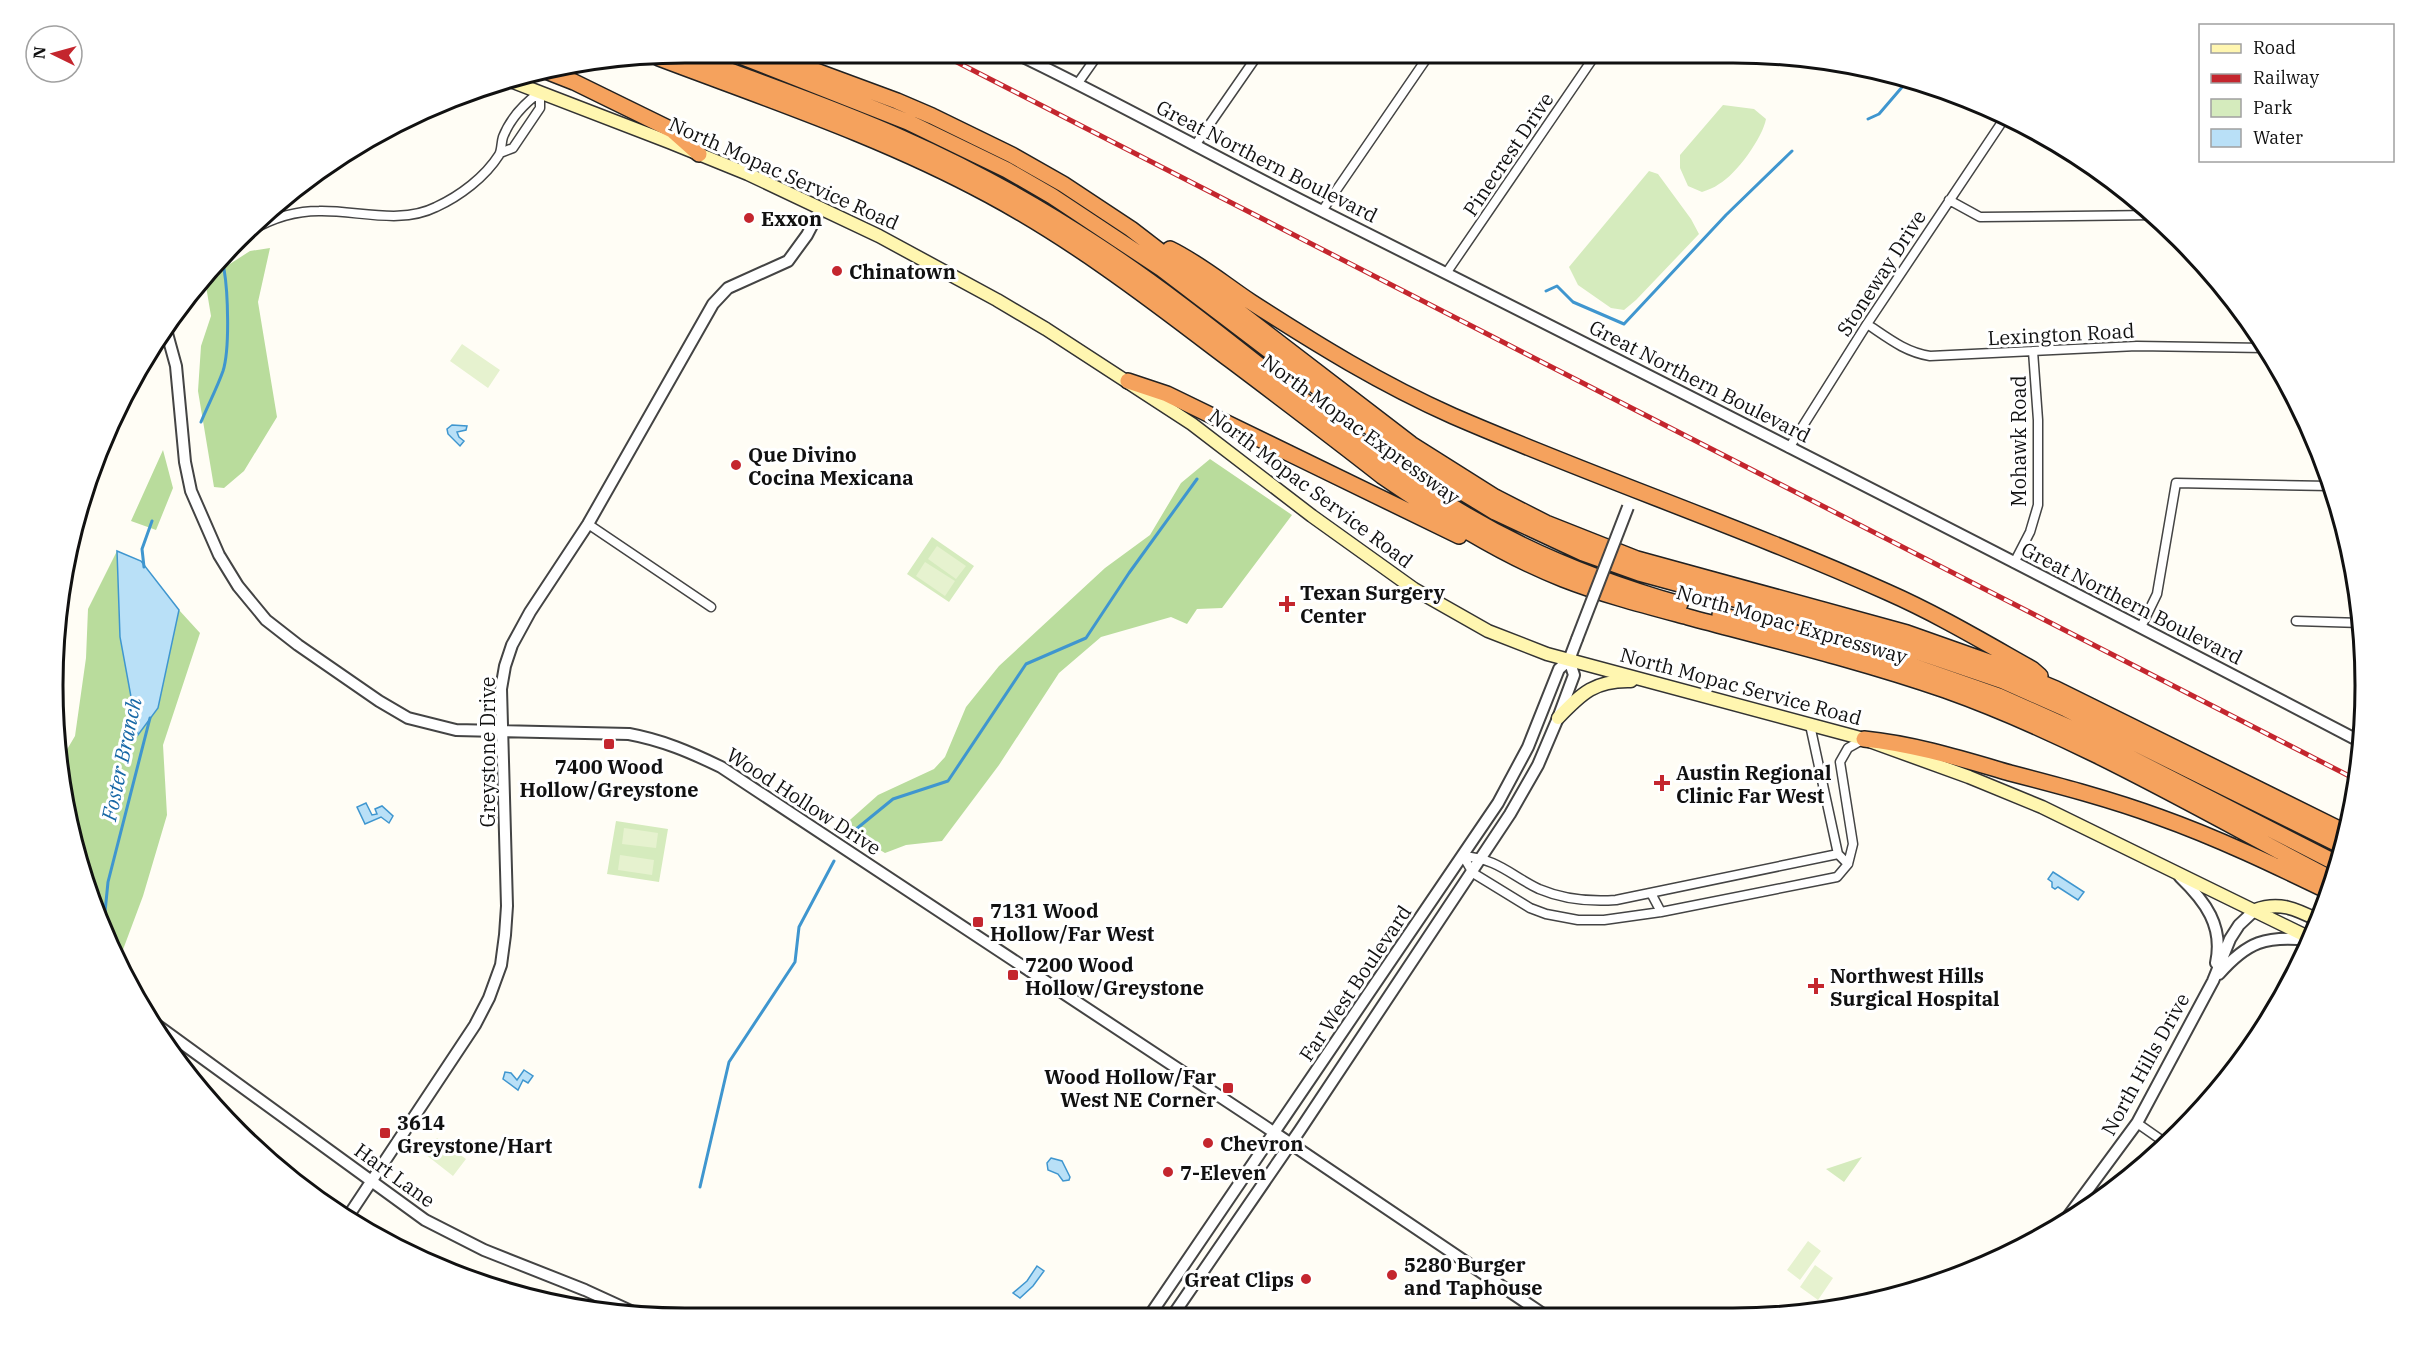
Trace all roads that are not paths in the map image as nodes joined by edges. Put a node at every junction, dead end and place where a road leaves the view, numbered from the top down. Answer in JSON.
{"nodes":[{"id":1,"x":673,"y":63,"type":"edge"},
{"id":2,"x":708,"y":63,"type":"edge"},
{"id":3,"x":758,"y":63,"type":"edge"},
{"id":4,"x":794,"y":63,"type":"edge"},
{"id":5,"x":1034,"y":63,"type":"edge"},
{"id":6,"x":1092,"y":63,"type":"edge"},
{"id":7,"x":1252,"y":63,"type":"edge"},
{"id":8,"x":1424,"y":63,"type":"edge"},
{"id":9,"x":1590,"y":63,"type":"edge"},
{"id":10,"x":559,"y":76,"type":"edge"},
{"id":11,"x":1078,"y":83,"type":"junction"},
{"id":12,"x":521,"y":85,"type":"edge"},
{"id":13,"x":540,"y":92,"type":"junction"},
{"id":14,"x":2001,"y":124,"type":"edge"},
{"id":15,"x":1196,"y":144,"type":"junction"},
{"id":16,"x":500,"y":153,"type":"junction"},
{"id":17,"x":699,"y":154,"type":"junction"},
{"id":18,"x":1950,"y":200,"type":"junction"},
{"id":19,"x":821,"y":208,"type":"junction"},
{"id":20,"x":1322,"y":211,"type":"junction"},
{"id":21,"x":2141,"y":215,"type":"edge"},
{"id":22,"x":269,"y":223,"type":"edge"},
{"id":23,"x":1131,"y":229,"type":"junction"},
{"id":24,"x":1447,"y":272,"type":"junction"},
{"id":25,"x":1867,"y":324,"type":"junction"},
{"id":26,"x":169,"y":339,"type":"edge"},
{"id":27,"x":2255,"y":348,"type":"edge"},
{"id":28,"x":2033,"y":351,"type":"junction"},
{"id":29,"x":1128,"y":381,"type":"junction"},
{"id":30,"x":1790,"y":448,"type":"junction"},
{"id":31,"x":2322,"y":486,"type":"edge"},
{"id":32,"x":1635,"y":490,"type":"junction"},
{"id":33,"x":588,"y":524,"type":"junction"},
{"id":34,"x":1500,"y":549,"type":"junction"},
{"id":35,"x":2014,"y":563,"type":"junction"},
{"id":36,"x":711,"y":607,"type":"dead end"},
{"id":37,"x":2296,"y":621,"type":"dead end"},
{"id":38,"x":2352,"y":623,"type":"edge"},
{"id":39,"x":2141,"y":627,"type":"junction"},
{"id":40,"x":1835,"y":643,"type":"junction"},
{"id":41,"x":1569,"y":660,"type":"junction"},
{"id":42,"x":1648,"y":681,"type":"junction"},
{"id":43,"x":1920,"y":682,"type":"junction"},
{"id":44,"x":2056,"y":689,"type":"junction"},
{"id":45,"x":1558,"y":718,"type":"junction"},
{"id":46,"x":1810,"y":725,"type":"junction"},
{"id":47,"x":503,"y":732,"type":"junction"},
{"id":48,"x":2353,"y":738,"type":"edge"},
{"id":49,"x":1864,"y":739,"type":"junction"},
{"id":50,"x":2338,"y":829,"type":"edge"},
{"id":51,"x":2335,"y":843,"type":"edge"},
{"id":52,"x":1838,"y":854,"type":"junction"},
{"id":53,"x":1463,"y":856,"type":"junction"},
{"id":54,"x":1482,"y":858,"type":"junction"},
{"id":55,"x":2330,"y":860,"type":"edge"},
{"id":56,"x":1848,"y":864,"type":"junction"},
{"id":57,"x":2173,"y":871,"type":"junction"},
{"id":58,"x":1473,"y":873,"type":"junction"},
{"id":59,"x":2325,"y":875,"type":"edge"},
{"id":60,"x":2321,"y":888,"type":"edge"},
{"id":61,"x":1652,"y":893,"type":"junction"},
{"id":62,"x":2255,"y":910,"type":"junction"},
{"id":63,"x":1661,"y":912,"type":"junction"},
{"id":64,"x":2311,"y":917,"type":"edge"},
{"id":65,"x":2303,"y":936,"type":"edge"},
{"id":66,"x":2301,"y":939,"type":"edge"},
{"id":67,"x":2213,"y":981,"type":"junction"},
{"id":68,"x":172,"y":1036,"type":"edge"},
{"id":69,"x":181,"y":1043,"type":"junction"},
{"id":70,"x":179,"y":1046,"type":"edge"},
{"id":71,"x":2137,"y":1123,"type":"junction"},
{"id":72,"x":1275,"y":1133,"type":"junction"},
{"id":73,"x":2159,"y":1139,"type":"edge"},
{"id":74,"x":1290,"y":1144,"type":"junction"},
{"id":75,"x":371,"y":1180,"type":"junction"},
{"id":76,"x":2078,"y":1203,"type":"edge"},
{"id":77,"x":351,"y":1210,"type":"edge"},
{"id":78,"x":616,"y":1304,"type":"edge"},
{"id":79,"x":1155,"y":1308,"type":"edge"},
{"id":80,"x":1178,"y":1308,"type":"edge"},
{"id":81,"x":1534,"y":1308,"type":"edge"}],
"edges":[{"from":1,"to":34,"type":"highway","name":"North Mopac Expressway"},
{"from":2,"to":40,"type":"highway"},
{"from":3,"to":51,"type":"highway"},
{"from":4,"to":23,"type":"highway","name":"North Mopac Expressway"},
{"from":5,"to":11,"type":"street","name":"Great Northern Boulevard"},
{"from":6,"to":11,"type":"street"},
{"from":7,"to":15,"type":"street"},
{"from":8,"to":20,"type":"street"},
{"from":9,"to":24,"type":"street","name":"Pinecrest Drive"},
{"from":10,"to":17,"type":"highway"},
{"from":11,"to":15,"type":"street","name":"Great Northern Boulevard"},
{"from":12,"to":13,"type":"main road","name":"North Mopac Service Road"},
{"from":13,"to":16,"type":"street"},
{"from":13,"to":16,"type":"street"},
{"from":13,"to":17,"type":"main road","name":"North Mopac Service Road"},
{"from":14,"to":18,"type":"street","name":"Stoneway Drive"},
{"from":15,"to":20,"type":"street","name":"Great Northern Boulevard"},
{"from":16,"to":22,"type":"street"},
{"from":17,"to":19,"type":"main road","name":"North Mopac Service Road"},
{"from":18,"to":21,"type":"street"},
{"from":18,"to":25,"type":"street","name":"Stoneway Drive"},
{"from":19,"to":29,"type":"main road","name":"North Mopac Service Road"},
{"from":19,"to":33,"type":"street","name":"Greystone Drive"},
{"from":20,"to":24,"type":"street","name":"Great Northern Boulevard"},
{"from":23,"to":32,"type":"highway"},
{"from":23,"to":44,"type":"highway","name":"North Mopac Expressway"},
{"from":24,"to":30,"type":"street","name":"Great Northern Boulevard"},
{"from":25,"to":28,"type":"street","name":"Lexington Road"},
{"from":25,"to":30,"type":"street","name":"Stoneway Drive"},
{"from":26,"to":47,"type":"street","name":"Wood Hollow Drive"},
{"from":27,"to":28,"type":"street","name":"Lexington Road"},
{"from":28,"to":35,"type":"street","name":"Mohawk Road"},
{"from":29,"to":34,"type":"highway"},
{"from":29,"to":41,"type":"main road","name":"North Mopac Service Road"},
{"from":30,"to":35,"type":"street","name":"Great Northern Boulevard"},
{"from":31,"to":39,"type":"street"},
{"from":32,"to":41,"type":"street","name":"Far West Boulevard","bridge":true},
{"from":32,"to":44,"type":"highway"},
{"from":33,"to":36,"type":"street"},
{"from":33,"to":47,"type":"street","name":"Greystone Drive"},
{"from":34,"to":43,"type":"highway","name":"North Mopac Expressway"},
{"from":35,"to":39,"type":"street","name":"Great Northern Boulevard"},
{"from":37,"to":38,"type":"street"},
{"from":39,"to":48,"type":"street","name":"Great Northern Boulevard"},
{"from":40,"to":43,"type":"highway"},
{"from":40,"to":55,"type":"highway"},
{"from":41,"to":42,"type":"main road","name":"North Mopac Service Road"},
{"from":41,"to":45,"type":"street","name":"Far West Boulevard"},
{"from":41,"to":53,"type":"street","name":"Far West Boulevard"},
{"from":42,"to":45,"type":"main road"},
{"from":42,"to":46,"type":"main road","name":"North Mopac Service Road"},
{"from":43,"to":59,"type":"highway","name":"North Mopac Expressway"},
{"from":44,"to":50,"type":"highway","name":"North Mopac Expressway"},
{"from":45,"to":54,"type":"street","name":"Far West Boulevard"},
{"from":46,"to":49,"type":"main road","name":"North Mopac Service Road"},
{"from":46,"to":52,"type":"street"},
{"from":47,"to":72,"type":"street","name":"Wood Hollow Drive"},
{"from":47,"to":75,"type":"street","name":"Greystone Drive"},
{"from":49,"to":56,"type":"street"},
{"from":49,"to":57,"type":"main road","name":"North Mopac Service Road"},
{"from":49,"to":60,"type":"highway"},
{"from":52,"to":56,"type":"street"},
{"from":52,"to":61,"type":"street"},
{"from":53,"to":54,"type":"street"},
{"from":53,"to":58,"type":"street"},
{"from":53,"to":72,"type":"street","name":"Far West Boulevard"},
{"from":54,"to":58,"type":"street","name":"Far West Boulevard"},
{"from":54,"to":61,"type":"street"},
{"from":56,"to":63,"type":"street"},
{"from":57,"to":62,"type":"main road","name":"North Mopac Service Road"},
{"from":57,"to":67,"type":"street"},
{"from":58,"to":63,"type":"street"},
{"from":58,"to":74,"type":"street","name":"Far West Boulevard"},
{"from":61,"to":63,"type":"street"},
{"from":62,"to":64,"type":"main road"},
{"from":62,"to":65,"type":"main road","name":"North Mopac Service Road"},
{"from":62,"to":67,"type":"street","name":"North Hills Drive"},
{"from":66,"to":67,"type":"street","name":"North Hills Drive"},
{"from":67,"to":71,"type":"street","name":"North Hills Drive"},
{"from":68,"to":69,"type":"street","name":"Hart Lane"},
{"from":69,"to":70,"type":"street"},
{"from":69,"to":75,"type":"street","name":"Hart Lane"},
{"from":71,"to":73,"type":"street"},
{"from":71,"to":76,"type":"street","name":"North Hills Drive"},
{"from":72,"to":74,"type":"street","name":"Wood Hollow Drive"},
{"from":72,"to":79,"type":"street","name":"Far West Boulevard"},
{"from":74,"to":80,"type":"street","name":"Far West Boulevard"},
{"from":74,"to":81,"type":"street","name":"Wood Hollow Drive"},
{"from":75,"to":77,"type":"street","name":"Greystone Drive"},
{"from":75,"to":78,"type":"street","name":"Hart Lane"}]}
